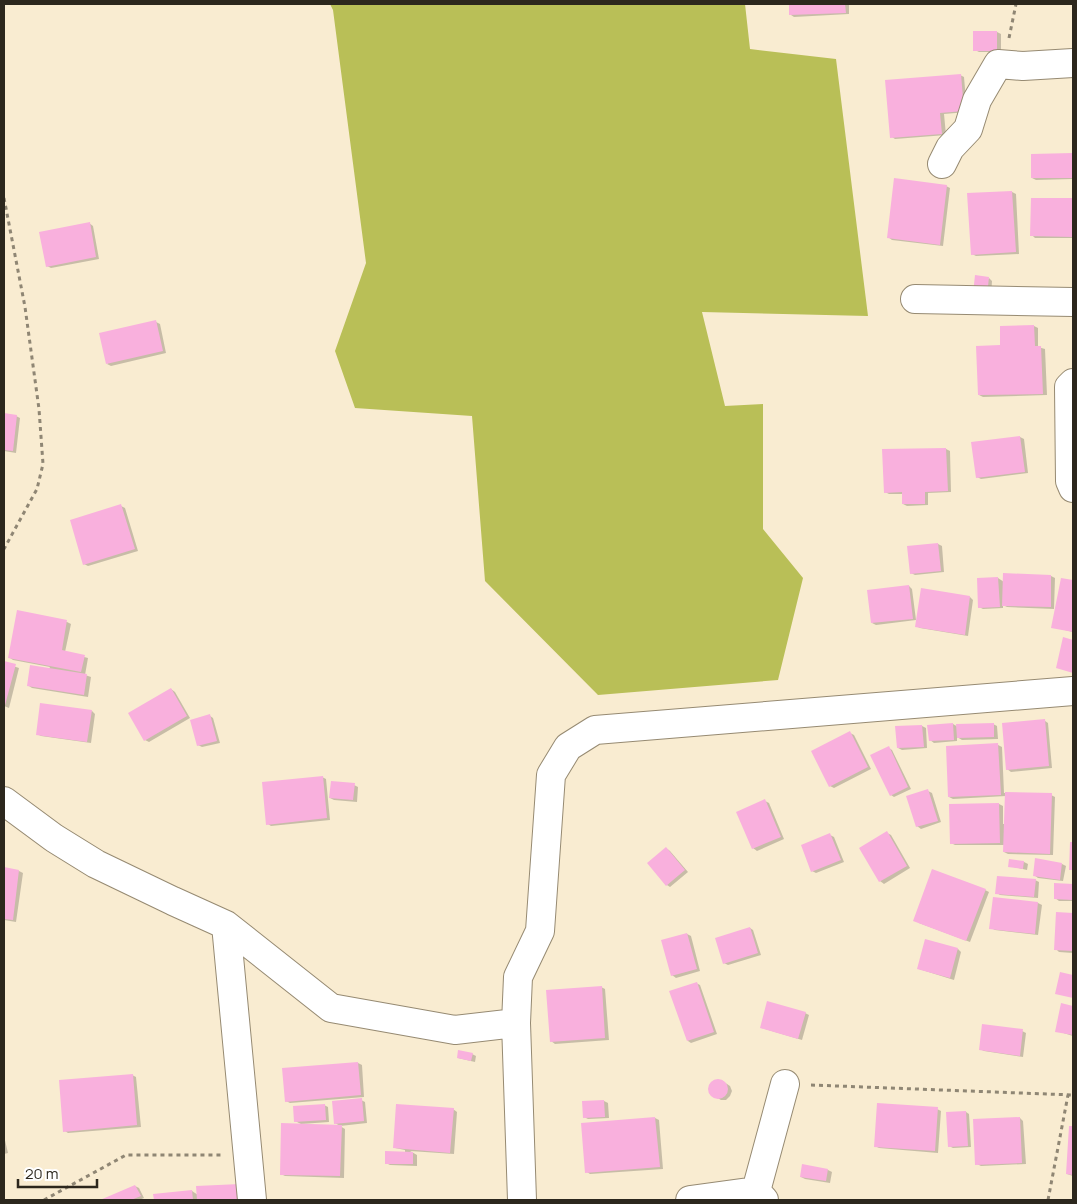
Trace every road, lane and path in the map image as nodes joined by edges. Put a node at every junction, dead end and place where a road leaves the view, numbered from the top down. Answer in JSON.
{"nodes":[{"id":1,"x":1016,"y":4,"type":"edge"},
{"id":2,"x":1073,"y":63,"type":"edge"},
{"id":3,"x":998,"y":64,"type":"junction"},
{"id":4,"x":942,"y":164,"type":"dead end"},
{"id":5,"x":4,"y":198,"type":"edge"},
{"id":6,"x":914,"y":299,"type":"dead end"},
{"id":7,"x":1073,"y":302,"type":"edge"},
{"id":8,"x":1073,"y":383,"type":"edge"},
{"id":9,"x":1073,"y":488,"type":"edge"},
{"id":10,"x":4,"y":549,"type":"edge"},
{"id":11,"x":1073,"y":692,"type":"edge"},
{"id":12,"x":4,"y":801,"type":"edge"},
{"id":13,"x":226,"y":925,"type":"junction"},
{"id":14,"x":516,"y":1024,"type":"junction"},
{"id":15,"x":786,"y":1084,"type":"joint"},
{"id":16,"x":1068,"y":1095,"type":"junction"},
{"id":17,"x":1073,"y":1096,"type":"edge"},
{"id":18,"x":248,"y":1155,"type":"junction"},
{"id":19,"x":760,"y":1196,"type":"edge"},
{"id":20,"x":44,"y":1200,"type":"edge"},
{"id":21,"x":252,"y":1200,"type":"edge"},
{"id":22,"x":522,"y":1200,"type":"edge"},
{"id":23,"x":690,"y":1200,"type":"edge"},
{"id":24,"x":1048,"y":1200,"type":"edge"}],
"edges":[{"from":1,"to":3,"type":"path"},
{"from":2,"to":3,"type":"street"},
{"from":3,"to":4,"type":"street"},
{"from":5,"to":10,"type":"path"},
{"from":6,"to":7,"type":"street"},
{"from":8,"to":9,"type":"street"},
{"from":11,"to":14,"type":"street"},
{"from":12,"to":13,"type":"street"},
{"from":13,"to":14,"type":"street"},
{"from":13,"to":18,"type":"street"},
{"from":14,"to":22,"type":"street"},
{"from":15,"to":16,"type":"path"},
{"from":15,"to":19,"type":"street"},
{"from":16,"to":17,"type":"path"},
{"from":16,"to":24,"type":"path"},
{"from":18,"to":20,"type":"path"},
{"from":18,"to":21,"type":"street"},
{"from":19,"to":23,"type":"street"}]}
